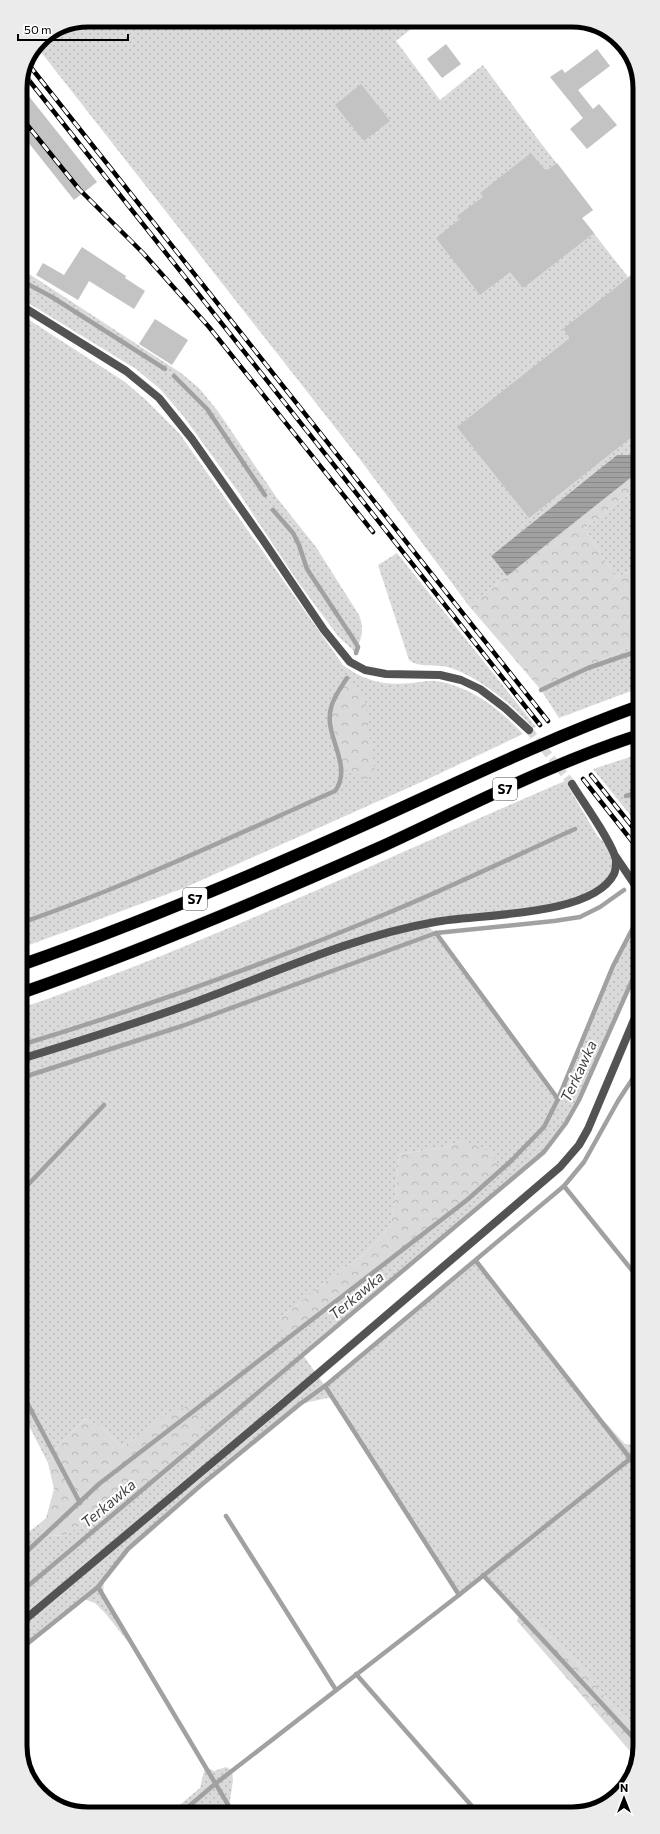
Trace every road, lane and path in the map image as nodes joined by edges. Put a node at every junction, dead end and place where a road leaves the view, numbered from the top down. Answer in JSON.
{"nodes":[{"id":1,"x":27,"y":309,"type":"edge"},
{"id":2,"x":633,"y":708,"type":"edge"},
{"id":3,"x":529,"y":730,"type":"tunnel mouth"},
{"id":4,"x":633,"y":737,"type":"edge"},
{"id":5,"x":572,"y":784,"type":"tunnel mouth"},
{"id":6,"x":614,"y":854,"type":"junction"},
{"id":7,"x":633,"y":882,"type":"edge"},
{"id":8,"x":27,"y":963,"type":"edge"},
{"id":9,"x":27,"y":991,"type":"edge"},
{"id":10,"x":633,"y":1022,"type":"edge"},
{"id":11,"x":27,"y":1057,"type":"edge"},
{"id":12,"x":27,"y":1618,"type":"edge"}],
"edges":[{"from":1,"to":3,"type":"street"},
{"from":2,"to":8,"type":"highway","number":"S7"},
{"from":4,"to":9,"type":"highway","number":"S7"},
{"from":5,"to":6,"type":"street"},
{"from":6,"to":7,"type":"street"},
{"from":6,"to":11,"type":"street"},
{"from":10,"to":12,"type":"street"}]}
